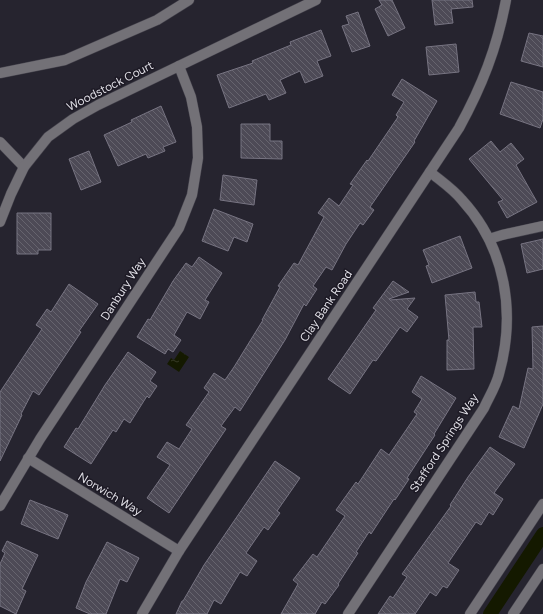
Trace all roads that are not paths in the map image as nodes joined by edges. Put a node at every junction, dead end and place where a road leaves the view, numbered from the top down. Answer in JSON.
{"nodes":[{"id":1,"x":188,"y":0,"type":"edge"},
{"id":2,"x":316,"y":0,"type":"edge"},
{"id":3,"x":506,"y":0,"type":"edge"},
{"id":4,"x":178,"y":66,"type":"junction"},
{"id":5,"x":0,"y":72,"type":"edge"},
{"id":6,"x":0,"y":142,"type":"edge"},
{"id":7,"x":24,"y":167,"type":"junction"},
{"id":8,"x":430,"y":172,"type":"junction"},
{"id":9,"x":0,"y":222,"type":"edge"},
{"id":10,"x":543,"y":226,"type":"edge"},
{"id":11,"x":489,"y":239,"type":"junction"},
{"id":12,"x":28,"y":458,"type":"junction"},
{"id":13,"x":543,"y":504,"type":"edge"},
{"id":14,"x":0,"y":506,"type":"edge"},
{"id":15,"x":179,"y":551,"type":"junction"},
{"id":16,"x":543,"y":569,"type":"edge"},
{"id":17,"x":142,"y":614,"type":"edge"},
{"id":18,"x":348,"y":614,"type":"edge"},
{"id":19,"x":470,"y":614,"type":"edge"},
{"id":20,"x":513,"y":614,"type":"edge"}],
"edges":[{"from":1,"to":5,"type":"street"},
{"from":2,"to":4,"type":"street","name":"Woodstock Court"},
{"from":3,"to":8,"type":"street","name":"Clay Bank Road"},
{"from":4,"to":7,"type":"street","name":"Woodstock Court"},
{"from":4,"to":12,"type":"street","name":"Danbury Way"},
{"from":6,"to":7,"type":"street"},
{"from":7,"to":9,"type":"street","name":"Woodstock Court"},
{"from":8,"to":11,"type":"street","name":"Stafford Springs Way"},
{"from":8,"to":15,"type":"street","name":"Clay Bank Road"},
{"from":10,"to":11,"type":"street"},
{"from":11,"to":18,"type":"street","name":"Stafford Springs Way"},
{"from":12,"to":14,"type":"street","name":"Danbury Way"},
{"from":12,"to":15,"type":"street","name":"Norwich Way"},
{"from":13,"to":19,"type":"street"},
{"from":15,"to":17,"type":"street","name":"Clay Bank Road"},
{"from":16,"to":20,"type":"street"}]}
